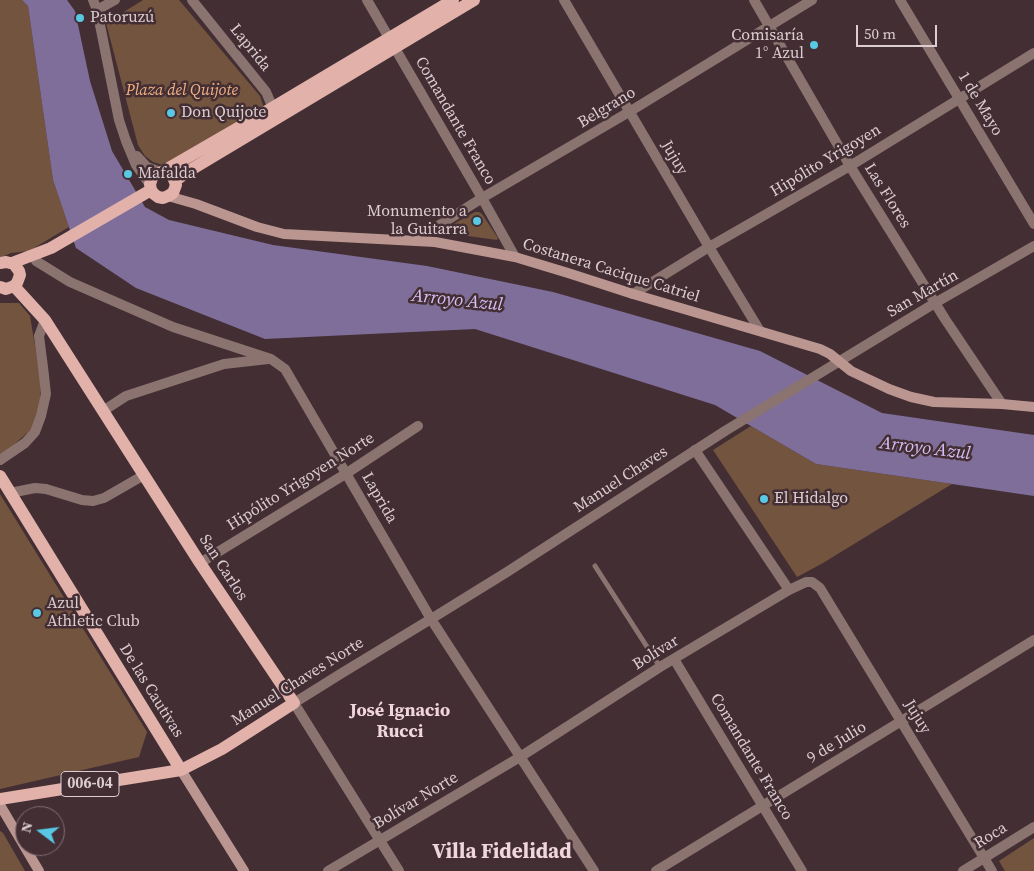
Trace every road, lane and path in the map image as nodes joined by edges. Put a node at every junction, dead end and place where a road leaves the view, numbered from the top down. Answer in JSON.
{"nodes":[{"id":1,"x":93,"y":0,"type":"edge"},
{"id":2,"x":115,"y":0,"type":"edge"},
{"id":3,"x":192,"y":0,"type":"edge"},
{"id":4,"x":367,"y":0,"type":"edge"},
{"id":5,"x":453,"y":0,"type":"edge"},
{"id":6,"x":474,"y":0,"type":"edge"},
{"id":7,"x":564,"y":0,"type":"edge"},
{"id":8,"x":754,"y":0,"type":"edge"},
{"id":9,"x":812,"y":0,"type":"edge"},
{"id":10,"x":900,"y":0,"type":"edge"},
{"id":11,"x":97,"y":10,"type":"junction"},
{"id":12,"x":769,"y":26,"type":"junction"},
{"id":13,"x":392,"y":43,"type":"junction"},
{"id":14,"x":1034,"y":53,"type":"edge"},
{"id":15,"x":960,"y":98,"type":"junction"},
{"id":16,"x":277,"y":112,"type":"junction"},
{"id":17,"x":629,"y":112,"type":"junction"},
{"id":18,"x":126,"y":141,"type":"junction"},
{"id":19,"x":850,"y":166,"type":"junction"},
{"id":20,"x":161,"y":172,"type":"junction"},
{"id":21,"x":175,"y":181,"type":"junction"},
{"id":22,"x":148,"y":190,"type":"junction"},
{"id":23,"x":168,"y":196,"type":"junction"},
{"id":24,"x":482,"y":198,"type":"junction"},
{"id":25,"x":1034,"y":224,"type":"edge"},
{"id":26,"x":416,"y":240,"type":"junction"},
{"id":27,"x":1034,"y":246,"type":"edge"},
{"id":28,"x":709,"y":247,"type":"junction"},
{"id":29,"x":51,"y":248,"type":"junction"},
{"id":30,"x":515,"y":257,"type":"junction"},
{"id":31,"x":36,"y":261,"type":"junction"},
{"id":32,"x":6,"y":263,"type":"edge"},
{"id":33,"x":17,"y":281,"type":"junction"},
{"id":34,"x":0,"y":287,"type":"edge"},
{"id":35,"x":633,"y":294,"type":"junction"},
{"id":36,"x":935,"y":303,"type":"junction"},
{"id":37,"x":45,"y":320,"type":"junction"},
{"id":38,"x":760,"y":330,"type":"junction"},
{"id":39,"x":271,"y":359,"type":"junction"},
{"id":40,"x":838,"y":362,"type":"junction"},
{"id":41,"x":828,"y":368,"type":"joint"},
{"id":42,"x":1002,"y":404,"type":"junction"},
{"id":43,"x":1034,"y":407,"type":"edge"},
{"id":44,"x":103,"y":411,"type":"junction"},
{"id":45,"x":418,"y":426,"type":"dead end"},
{"id":46,"x":695,"y":450,"type":"junction"},
{"id":47,"x":0,"y":460,"type":"edge"},
{"id":48,"x":347,"y":473,"type":"junction"},
{"id":49,"x":144,"y":474,"type":"junction"},
{"id":50,"x":0,"y":476,"type":"edge"},
{"id":51,"x":10,"y":493,"type":"junction"},
{"id":52,"x":200,"y":564,"type":"junction"},
{"id":53,"x":594,"y":566,"type":"dead end"},
{"id":54,"x":812,"y":582,"type":"joint"},
{"id":55,"x":789,"y":590,"type":"junction"},
{"id":56,"x":432,"y":619,"type":"junction"},
{"id":57,"x":1034,"y":640,"type":"edge"},
{"id":58,"x":674,"y":659,"type":"junction"},
{"id":59,"x":660,"y":667,"type":"junction"},
{"id":60,"x":294,"y":703,"type":"junction"},
{"id":61,"x":902,"y":721,"type":"junction"},
{"id":62,"x":520,"y":757,"type":"junction"},
{"id":63,"x":181,"y":770,"type":"junction"},
{"id":64,"x":0,"y":798,"type":"edge"},
{"id":65,"x":0,"y":805,"type":"edge"},
{"id":66,"x":762,"y":806,"type":"junction"},
{"id":67,"x":1034,"y":827,"type":"edge"},
{"id":68,"x":380,"y":840,"type":"junction"},
{"id":69,"x":984,"y":858,"type":"junction"},
{"id":70,"x":39,"y":871,"type":"edge"},
{"id":71,"x":244,"y":871,"type":"edge"},
{"id":72,"x":328,"y":871,"type":"edge"},
{"id":73,"x":400,"y":871,"type":"edge"},
{"id":74,"x":594,"y":871,"type":"edge"},
{"id":75,"x":656,"y":871,"type":"edge"},
{"id":76,"x":802,"y":871,"type":"edge"},
{"id":77,"x":963,"y":871,"type":"edge"},
{"id":78,"x":992,"y":871,"type":"edge"}],
"edges":[{"from":1,"to":11,"type":"street"},
{"from":2,"to":11,"type":"street"},
{"from":3,"to":16,"type":"street","name":"Laprida"},
{"from":4,"to":13,"type":"street","name":"Comandante Franco"},
{"from":5,"to":13,"type":"main road"},
{"from":6,"to":13,"type":"main road"},
{"from":7,"to":17,"type":"street","name":"Jujuy"},
{"from":8,"to":12,"type":"street","name":"Las Flores"},
{"from":9,"to":12,"type":"street","name":"Belgrano"},
{"from":10,"to":15,"type":"street","name":"1 de Mayo"},
{"from":11,"to":18,"type":"street"},
{"from":12,"to":17,"type":"street","name":"Belgrano"},
{"from":12,"to":19,"type":"street","name":"Las Flores"},
{"from":13,"to":16,"type":"main road"},
{"from":13,"to":24,"type":"street","name":"Comandante Franco"},
{"from":14,"to":15,"type":"street","name":"Hipólito Yrigoyen"},
{"from":15,"to":19,"type":"street","name":"Hipólito Yrigoyen"},
{"from":15,"to":25,"type":"street","name":"1 de Mayo"},
{"from":16,"to":20,"type":"main road"},
{"from":16,"to":21,"type":"main road"},
{"from":17,"to":24,"type":"street","name":"Belgrano"},
{"from":17,"to":28,"type":"street","name":"Jujuy"},
{"from":18,"to":20,"type":"street"},
{"from":18,"to":22,"type":"street"},
{"from":19,"to":28,"type":"street","name":"Hipólito Yrigoyen"},
{"from":19,"to":36,"type":"street","name":"Las Flores"},
{"from":20,"to":21,"type":"main road"},
{"from":20,"to":22,"type":"main road"},
{"from":21,"to":23,"type":"main road"},
{"from":22,"to":23,"type":"main road"},
{"from":22,"to":29,"type":"main road"},
{"from":23,"to":26,"type":"main road","name":"Costanera Cacique Catriel"},
{"from":24,"to":26,"type":"street","name":"Belgrano"},
{"from":24,"to":30,"type":"street","name":"Comandante Franco"},
{"from":26,"to":30,"type":"main road","name":"Costanera Cacique Catriel"},
{"from":27,"to":36,"type":"street","name":"San Martín"},
{"from":28,"to":35,"type":"street","name":"Hipólito Yrigoyen"},
{"from":28,"to":38,"type":"street","name":"Jujuy"},
{"from":29,"to":31,"type":"main road"},
{"from":29,"to":32,"type":"main road"},
{"from":30,"to":35,"type":"main road","name":"Costanera Cacique Catriel"},
{"from":31,"to":33,"type":"main road"},
{"from":31,"to":39,"type":"street","name":"Laprida"},
{"from":32,"to":33,"type":"main road","name":"San Carlos"},
{"from":33,"to":34,"type":"main road"},
{"from":33,"to":37,"type":"main road","name":"San Carlos"},
{"from":35,"to":38,"type":"main road","name":"Costanera Cacique Catriel"},
{"from":36,"to":40,"type":"street","name":"San Martín"},
{"from":36,"to":42,"type":"street","name":"Las Flores"},
{"from":37,"to":44,"type":"main road","name":"San Carlos"},
{"from":37,"to":47,"type":"street"},
{"from":38,"to":40,"type":"main road","name":"Costanera Cacique Catriel"},
{"from":39,"to":44,"type":"street"},
{"from":39,"to":48,"type":"street","name":"Laprida"},
{"from":40,"to":41,"type":"street","name":"San Martín"},
{"from":40,"to":42,"type":"main road","name":"Costanera Cacique Catriel"},
{"from":41,"to":46,"type":"street","name":"Manuel Chaves"},
{"from":42,"to":43,"type":"main road","name":"Costanera Cacique Catriel"},
{"from":44,"to":49,"type":"main road","name":"San Carlos"},
{"from":45,"to":48,"type":"street","name":"Hipólito Yrigoyen Norte"},
{"from":46,"to":55,"type":"street"},
{"from":46,"to":56,"type":"street","name":"Manuel Chaves"},
{"from":48,"to":52,"type":"street","name":"Hipólito Yrigoyen Norte"},
{"from":48,"to":56,"type":"street","name":"Laprida"},
{"from":49,"to":51,"type":"street"},
{"from":49,"to":52,"type":"main road","name":"San Carlos"},
{"from":50,"to":51,"type":"main road","name":"De las Cautivas"},
{"from":51,"to":63,"type":"main road","name":"De las Cautivas"},
{"from":52,"to":60,"type":"main road","name":"San Carlos"},
{"from":53,"to":59,"type":"lane"},
{"from":54,"to":55,"type":"street","name":"Bolívar"},
{"from":54,"to":61,"type":"street","name":"Jujuy"},
{"from":55,"to":58,"type":"street","name":"Bolívar"},
{"from":56,"to":60,"type":"street","name":"Manuel Chaves Norte"},
{"from":56,"to":62,"type":"street","name":"Laprida"},
{"from":57,"to":61,"type":"street","name":"9 de Julio"},
{"from":58,"to":59,"type":"street","name":"Bolívar"},
{"from":58,"to":66,"type":"street","name":"Comandante Franco"},
{"from":59,"to":62,"type":"street","name":"Bolívar"},
{"from":60,"to":63,"type":"main road","name":"Manuel Chaves Norte"},
{"from":60,"to":68,"type":"street","name":"San Carlos"},
{"from":61,"to":66,"type":"street","name":"9 de Julio"},
{"from":61,"to":69,"type":"street","name":"Jujuy"},
{"from":62,"to":68,"type":"street","name":"Bolívar Norte"},
{"from":62,"to":74,"type":"street","name":"Laprida"},
{"from":63,"to":64,"type":"main road","number":"006-04"},
{"from":63,"to":71,"type":"main road","name":"De las Cautivas"},
{"from":65,"to":70,"type":"main road"},
{"from":66,"to":75,"type":"street","name":"9 de Julio"},
{"from":66,"to":76,"type":"street","name":"Comandante Franco"},
{"from":67,"to":69,"type":"street","name":"Roca"},
{"from":68,"to":72,"type":"street","name":"Bolívar Norte"},
{"from":68,"to":73,"type":"street","name":"San Carlos"},
{"from":69,"to":77,"type":"street","name":"Roca"},
{"from":69,"to":78,"type":"street","name":"Jujuy"}]}
